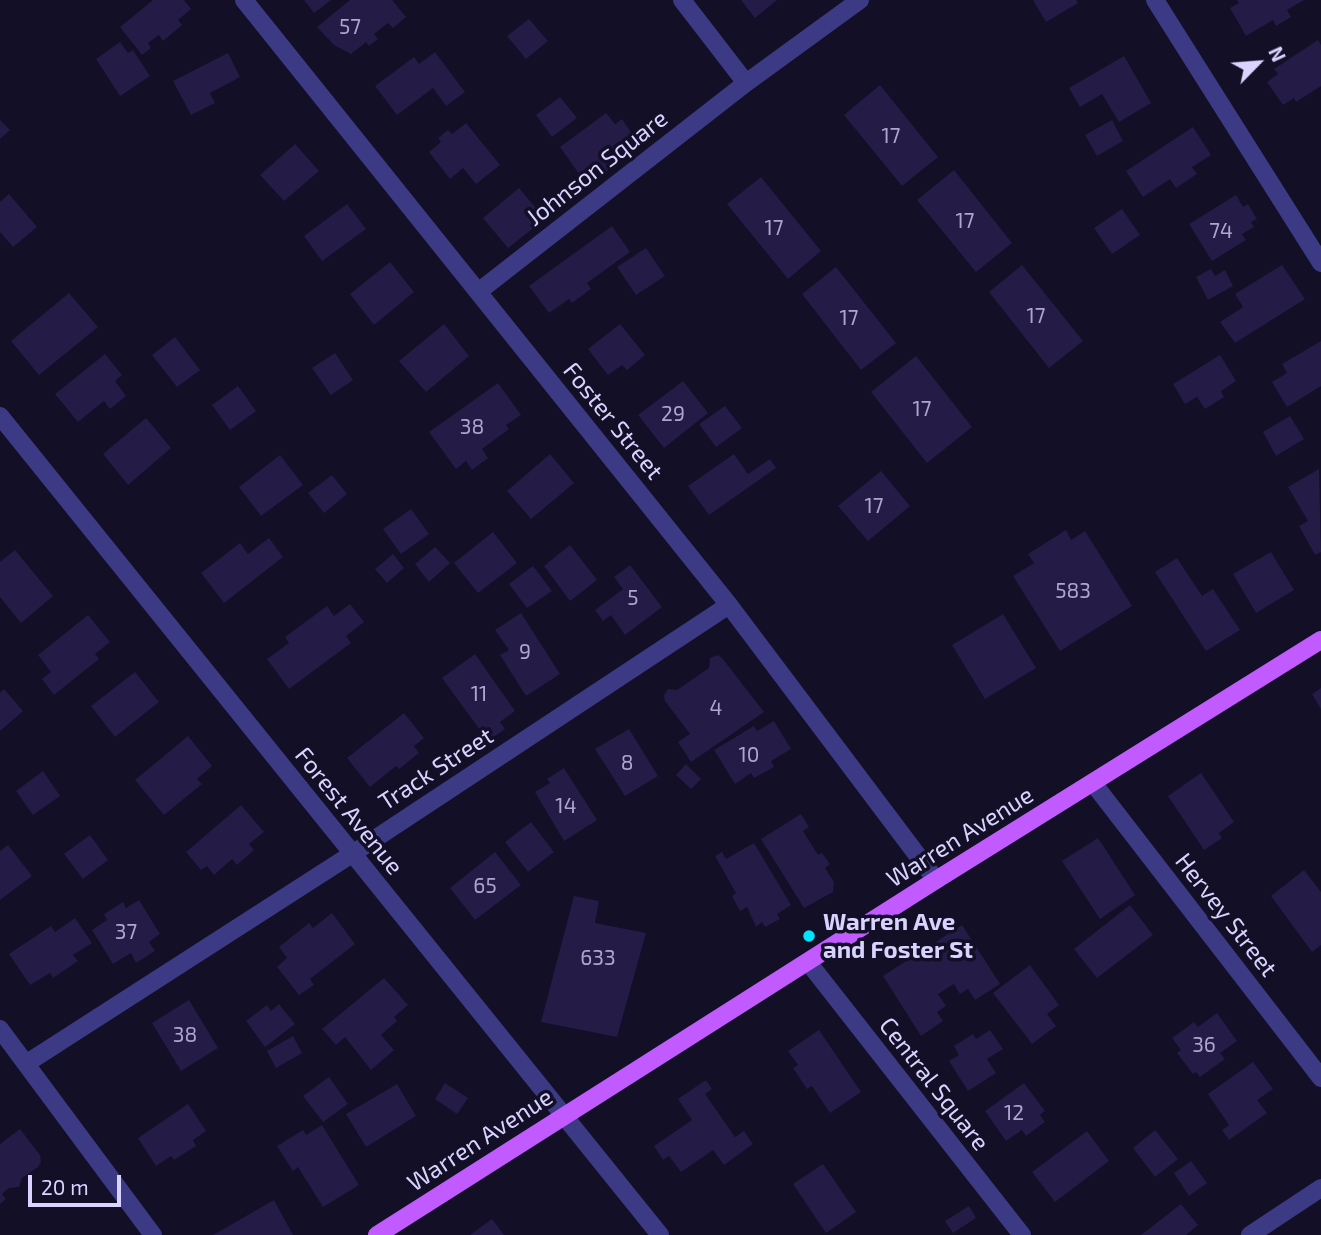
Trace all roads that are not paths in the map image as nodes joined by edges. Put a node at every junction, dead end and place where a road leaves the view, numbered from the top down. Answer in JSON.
{"nodes":[{"id":1,"x":244,"y":0,"type":"edge"},
{"id":2,"x":682,"y":0,"type":"edge"},
{"id":3,"x":860,"y":0,"type":"edge"},
{"id":4,"x":1155,"y":0,"type":"edge"},
{"id":5,"x":746,"y":83,"type":"junction"},
{"id":6,"x":1321,"y":263,"type":"edge"},
{"id":7,"x":478,"y":292,"type":"junction"},
{"id":8,"x":0,"y":416,"type":"edge"},
{"id":9,"x":729,"y":605,"type":"junction"},
{"id":10,"x":1321,"y":640,"type":"edge"},
{"id":11,"x":1093,"y":783,"type":"junction"},
{"id":12,"x":352,"y":854,"type":"junction"},
{"id":13,"x":936,"y":880,"type":"junction"},
{"id":14,"x":808,"y":962,"type":"junction"},
{"id":15,"x":0,"y":1029,"type":"edge"},
{"id":16,"x":27,"y":1063,"type":"junction"},
{"id":17,"x":1321,"y":1078,"type":"edge"},
{"id":18,"x":562,"y":1116,"type":"junction"},
{"id":19,"x":1321,"y":1188,"type":"edge"},
{"id":20,"x":153,"y":1235,"type":"edge"},
{"id":21,"x":377,"y":1235,"type":"edge"},
{"id":22,"x":660,"y":1235,"type":"edge"},
{"id":23,"x":1022,"y":1235,"type":"edge"},
{"id":24,"x":1250,"y":1235,"type":"edge"}],
"edges":[{"from":1,"to":7,"type":"street","name":"Foster Street"},
{"from":2,"to":5,"type":"street"},
{"from":3,"to":5,"type":"street","name":"Johnson Square"},
{"from":4,"to":6,"type":"street"},
{"from":5,"to":7,"type":"street","name":"Johnson Square"},
{"from":7,"to":9,"type":"street","name":"Foster Street"},
{"from":8,"to":12,"type":"street","name":"Forest Avenue"},
{"from":9,"to":12,"type":"street","name":"Track Street"},
{"from":9,"to":13,"type":"street","name":"Foster Street"},
{"from":10,"to":11,"type":"main road","name":"Warren Avenue"},
{"from":11,"to":13,"type":"main road","name":"Warren Avenue"},
{"from":11,"to":17,"type":"street","name":"Hervey Street"},
{"from":12,"to":16,"type":"street","name":"Track Street"},
{"from":12,"to":18,"type":"street","name":"Forest Avenue"},
{"from":13,"to":14,"type":"main road","name":"Warren Avenue"},
{"from":14,"to":18,"type":"main road","name":"Warren Avenue"},
{"from":14,"to":23,"type":"street","name":"Central Square"},
{"from":15,"to":16,"type":"street"},
{"from":16,"to":20,"type":"street"},
{"from":18,"to":21,"type":"main road","name":"Warren Avenue"},
{"from":18,"to":22,"type":"street","name":"Forest Avenue"},
{"from":19,"to":24,"type":"street"}]}
